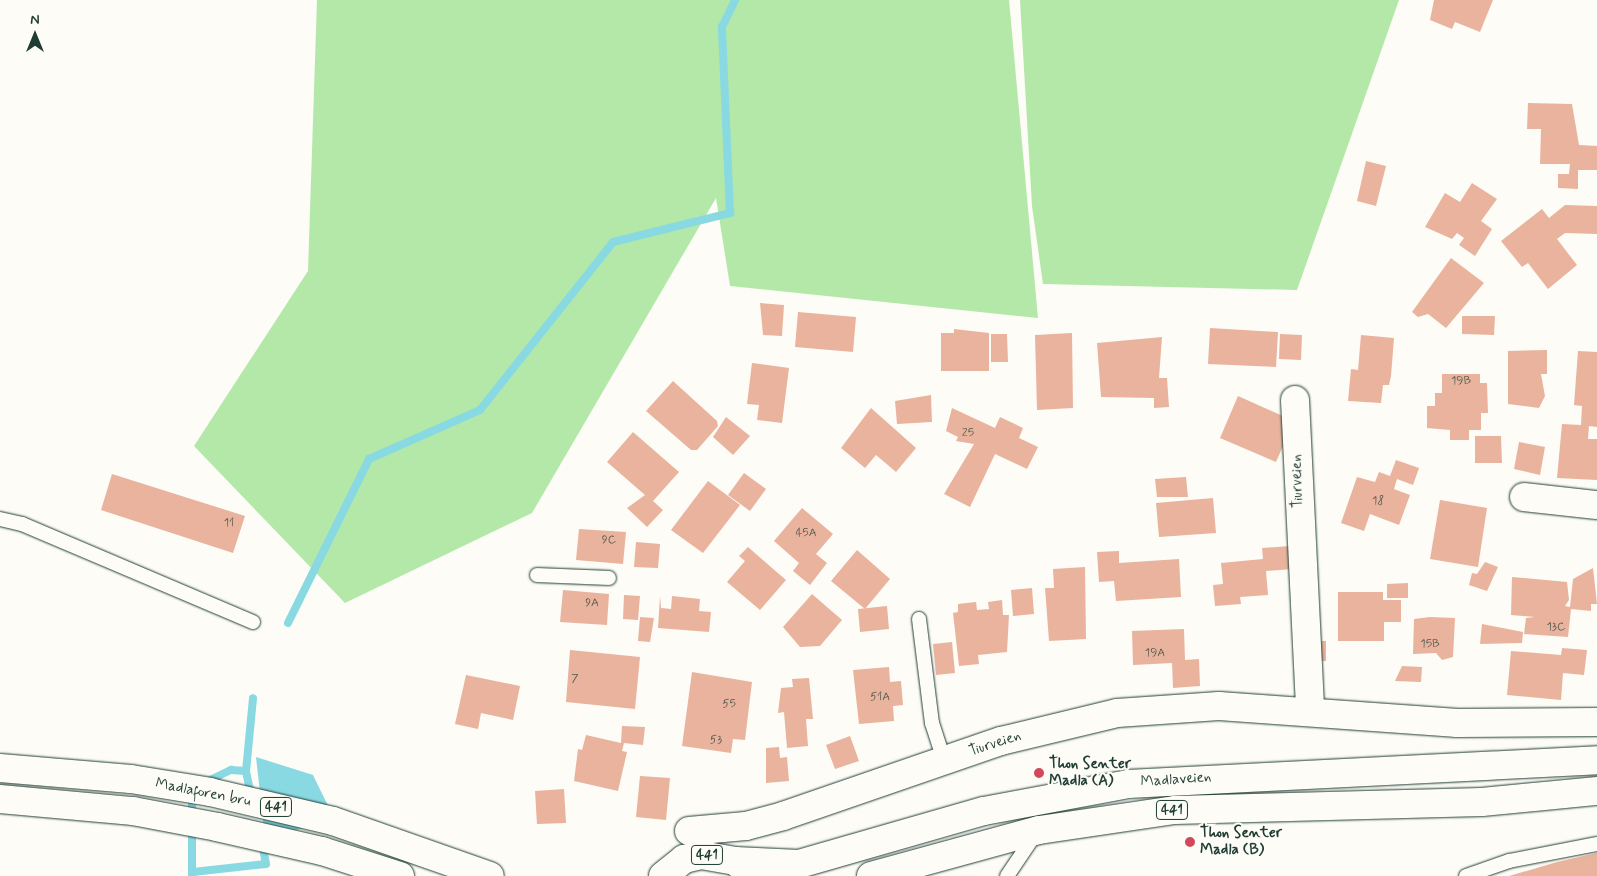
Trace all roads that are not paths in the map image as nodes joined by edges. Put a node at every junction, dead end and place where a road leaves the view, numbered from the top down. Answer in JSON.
{"nodes":[{"id":1,"x":1295,"y":400,"type":"dead end"},
{"id":2,"x":1524,"y":497,"type":"dead end"},
{"id":3,"x":1597,"y":505,"type":"edge"},
{"id":4,"x":0,"y":520,"type":"edge"},
{"id":5,"x":536,"y":575,"type":"dead end"},
{"id":6,"x":609,"y":578,"type":"dead end"},
{"id":7,"x":919,"y":619,"type":"dead end"},
{"id":8,"x":253,"y":622,"type":"dead end"},
{"id":9,"x":1310,"y":712,"type":"junction"},
{"id":10,"x":1597,"y":722,"type":"edge"},
{"id":11,"x":1597,"y":760,"type":"edge"},
{"id":12,"x":944,"y":761,"type":"junction"},
{"id":13,"x":0,"y":768,"type":"edge"},
{"id":14,"x":1597,"y":791,"type":"edge"},
{"id":15,"x":0,"y":799,"type":"edge"},
{"id":16,"x":1039,"y":830,"type":"junction"},
{"id":17,"x":689,"y":831,"type":"dead end"},
{"id":18,"x":1597,"y":844,"type":"edge"},
{"id":19,"x":744,"y":869,"type":"edge"},
{"id":20,"x":479,"y":871,"type":"edge"},
{"id":21,"x":400,"y":876,"type":"edge"},
{"id":22,"x":663,"y":876,"type":"edge"},
{"id":23,"x":870,"y":876,"type":"edge"},
{"id":24,"x":1007,"y":876,"type":"edge"},
{"id":25,"x":1466,"y":876,"type":"edge"}],
"edges":[{"from":1,"to":9,"type":"main road","name":"Tiurveien"},
{"from":2,"to":3,"type":"main road"},
{"from":4,"to":8,"type":"lane"},
{"from":5,"to":6,"type":"lane"},
{"from":7,"to":12,"type":"lane"},
{"from":9,"to":10,"type":"main road","name":"Tiurveien"},
{"from":9,"to":12,"type":"main road","name":"Tiurveien"},
{"from":11,"to":19,"type":"main road","name":"Madlaveien","number":"441"},
{"from":12,"to":17,"type":"main road","name":"Tiurveien"},
{"from":13,"to":20,"type":"main road","name":"Madlaforen bru","number":"441"},
{"from":14,"to":16,"type":"main road","name":"Madlaveien","number":"441"},
{"from":15,"to":21,"type":"main road","name":"Madlaforen bru","number":"441"},
{"from":16,"to":23,"type":"main road","name":"Madlaveien","number":"441"},
{"from":16,"to":24,"type":"lane"},
{"from":18,"to":25,"type":"lane"},
{"from":19,"to":22,"type":"main road","number":"441"}]}
